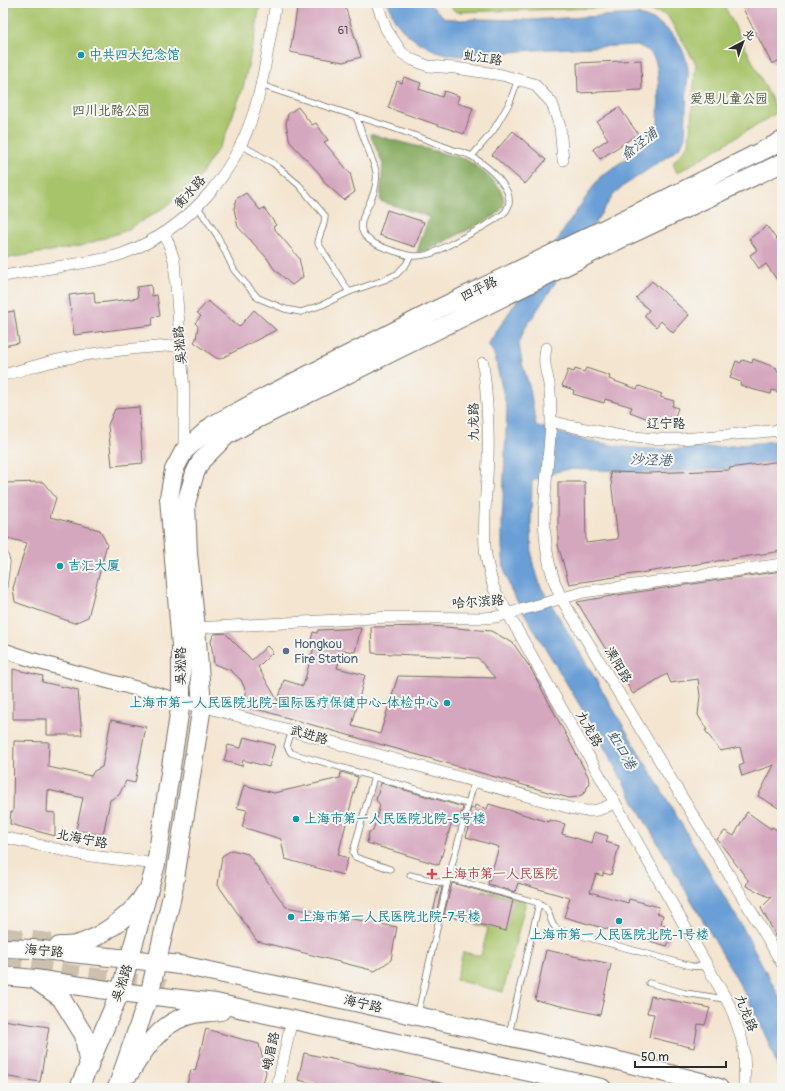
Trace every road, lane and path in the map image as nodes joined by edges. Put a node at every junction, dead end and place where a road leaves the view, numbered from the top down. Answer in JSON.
{"nodes":[{"id":1,"x":276,"y":3,"type":"edge"},
{"id":2,"x":377,"y":3,"type":"edge"},
{"id":3,"x":518,"y":79,"type":"junction"},
{"id":4,"x":260,"y":85,"type":"junction"},
{"id":5,"x":356,"y":117,"type":"junction"},
{"id":6,"x":782,"y":141,"type":"edge"},
{"id":7,"x":241,"y":145,"type":"junction"},
{"id":8,"x":472,"y":156,"type":"junction"},
{"id":9,"x":563,"y":160,"type":"dead end"},
{"id":10,"x":782,"y":163,"type":"edge"},
{"id":11,"x":198,"y":206,"type":"junction"},
{"id":12,"x":164,"y":233,"type":"junction"},
{"id":13,"x":410,"y":256,"type":"junction"},
{"id":14,"x":3,"y":276,"type":"edge"},
{"id":15,"x":349,"y":292,"type":"junction"},
{"id":16,"x":180,"y":345,"type":"junction"},
{"id":17,"x":546,"y":348,"type":"dead end"},
{"id":18,"x":483,"y":363,"type":"dead end"},
{"id":19,"x":3,"y":375,"type":"edge"},
{"id":20,"x":550,"y":426,"type":"junction"},
{"id":21,"x":782,"y":430,"type":"edge"},
{"id":22,"x":184,"y":451,"type":"junction"},
{"id":23,"x":201,"y":461,"type":"joint"},
{"id":24,"x":3,"y":550,"type":"edge"},
{"id":25,"x":782,"y":564,"type":"edge"},
{"id":26,"x":3,"y":594,"type":"edge"},
{"id":27,"x":557,"y":599,"type":"junction"},
{"id":28,"x":508,"y":615,"type":"junction"},
{"id":29,"x":196,"y":628,"type":"junction"},
{"id":30,"x":3,"y":650,"type":"edge"},
{"id":31,"x":181,"y":702,"type":"junction"},
{"id":32,"x":202,"y":706,"type":"junction"},
{"id":33,"x":292,"y":730,"type":"junction"},
{"id":34,"x":374,"y":777,"type":"junction"},
{"id":35,"x":474,"y":782,"type":"junction"},
{"id":36,"x":615,"y":802,"type":"junction"},
{"id":37,"x":468,"y":804,"type":"junction"},
{"id":38,"x":3,"y":837,"type":"edge"},
{"id":39,"x":155,"y":870,"type":"junction"},
{"id":40,"x":390,"y":870,"type":"dead end"},
{"id":41,"x":410,"y":875,"type":"dead end"},
{"id":42,"x":448,"y":881,"type":"junction"},
{"id":43,"x":539,"y":903,"type":"junction"},
{"id":44,"x":3,"y":948,"type":"edge"},
{"id":45,"x":32,"y":949,"type":"junction"},
{"id":46,"x":130,"y":959,"type":"junction"},
{"id":47,"x":157,"y":962,"type":"junction"},
{"id":48,"x":782,"y":964,"type":"edge"},
{"id":49,"x":708,"y":967,"type":"junction"},
{"id":50,"x":3,"y":976,"type":"edge"},
{"id":51,"x":35,"y":979,"type":"junction"},
{"id":52,"x":649,"y":983,"type":"dead end"},
{"id":53,"x":120,"y":992,"type":"junction"},
{"id":54,"x":149,"y":996,"type":"junction"},
{"id":55,"x":726,"y":999,"type":"junction"},
{"id":56,"x":248,"y":1010,"type":"junction"},
{"id":57,"x":417,"y":1016,"type":"junction"},
{"id":58,"x":292,"y":1019,"type":"junction"},
{"id":59,"x":508,"y":1037,"type":"junction"},
{"id":60,"x":88,"y":1067,"type":"junction"},
{"id":61,"x":79,"y":1088,"type":"edge"},
{"id":62,"x":119,"y":1088,"type":"edge"},
{"id":63,"x":277,"y":1088,"type":"edge"},
{"id":64,"x":602,"y":1088,"type":"edge"},
{"id":65,"x":719,"y":1088,"type":"edge"},
{"id":66,"x":744,"y":1088,"type":"edge"}],
"edges":[{"from":1,"to":4,"type":"street","name":"衡水路"},
{"from":2,"to":3,"type":"street","name":"虬江路"},
{"from":3,"to":8,"type":"lane"},
{"from":3,"to":9,"type":"street","name":"虬江路"},
{"from":4,"to":5,"type":"lane"},
{"from":4,"to":7,"type":"street","name":"衡水路"},
{"from":5,"to":8,"type":"lane"},
{"from":5,"to":13,"type":"lane"},
{"from":6,"to":22,"type":"main road","name":"四平路"},
{"from":7,"to":11,"type":"street","name":"衡水路"},
{"from":7,"to":15,"type":"lane"},
{"from":8,"to":13,"type":"lane"},
{"from":10,"to":23,"type":"main road","name":"四平路"},
{"from":11,"to":12,"type":"street","name":"衡水路"},
{"from":11,"to":15,"type":"lane"},
{"from":12,"to":14,"type":"street","name":"衡水路"},
{"from":12,"to":16,"type":"street","name":"吴淞路"},
{"from":13,"to":15,"type":"lane"},
{"from":16,"to":19,"type":"street"},
{"from":16,"to":22,"type":"street","name":"吴淞路"},
{"from":17,"to":20,"type":"street","name":"溧阳路"},
{"from":18,"to":28,"type":"street","name":"九龙路"},
{"from":20,"to":21,"type":"street","name":"辽宁路"},
{"from":20,"to":27,"type":"street","name":"溧阳路"},
{"from":22,"to":31,"type":"main road","name":"吴淞路"},
{"from":23,"to":29,"type":"main road","name":"吴淞路"},
{"from":24,"to":26,"type":"lane"},
{"from":25,"to":27,"type":"street","name":"哈尔滨路"},
{"from":27,"to":28,"type":"street","name":"哈尔滨路"},
{"from":27,"to":48,"type":"street","name":"溧阳路"},
{"from":28,"to":29,"type":"street","name":"哈尔滨路"},
{"from":28,"to":36,"type":"street","name":"九龙路"},
{"from":29,"to":32,"type":"main road","name":"吴淞路"},
{"from":30,"to":31,"type":"street","name":"武进路"},
{"from":31,"to":32,"type":"street","name":"武进路"},
{"from":31,"to":39,"type":"main road","name":"吴淞路"},
{"from":32,"to":33,"type":"street","name":"武进路"},
{"from":32,"to":47,"type":"main road","name":"吴淞路"},
{"from":33,"to":34,"type":"lane"},
{"from":33,"to":35,"type":"street","name":"武进路"},
{"from":34,"to":37,"type":"lane"},
{"from":34,"to":40,"type":"lane"},
{"from":35,"to":36,"type":"street","name":"武进路"},
{"from":35,"to":37,"type":"lane"},
{"from":36,"to":49,"type":"street","name":"九龙路"},
{"from":37,"to":42,"type":"lane"},
{"from":38,"to":39,"type":"street","name":"北海宁路"},
{"from":39,"to":45,"type":"main road"},
{"from":39,"to":46,"type":"main road","name":"吴淞路"},
{"from":41,"to":42,"type":"lane"},
{"from":42,"to":43,"type":"lane"},
{"from":42,"to":57,"type":"lane"},
{"from":43,"to":49,"type":"lane"},
{"from":43,"to":59,"type":"lane"},
{"from":44,"to":45,"type":"main road","name":"海宁路"},
{"from":45,"to":46,"type":"main road","name":"海宁路"},
{"from":46,"to":47,"type":"main road","name":"海宁路"},
{"from":46,"to":53,"type":"main road","name":"吴淞路"},
{"from":47,"to":54,"type":"main road","name":"吴淞路"},
{"from":47,"to":57,"type":"main road","name":"海宁路"},
{"from":49,"to":55,"type":"street","name":"九龙路"},
{"from":50,"to":51,"type":"main road"},
{"from":51,"to":53,"type":"main road"},
{"from":51,"to":60,"type":"main road"},
{"from":52,"to":55,"type":"lane"},
{"from":53,"to":54,"type":"main road"},
{"from":53,"to":60,"type":"main road","name":"吴淞路"},
{"from":54,"to":56,"type":"main road"},
{"from":54,"to":62,"type":"main road","name":"吴淞路"},
{"from":55,"to":66,"type":"street","name":"九龙路"},
{"from":56,"to":58,"type":"main road"},
{"from":56,"to":62,"type":"main road"},
{"from":57,"to":59,"type":"main road","name":"海宁路"},
{"from":58,"to":63,"type":"street","name":"峨眉路"},
{"from":58,"to":64,"type":"main road"},
{"from":59,"to":65,"type":"main road","name":"海宁路"},
{"from":60,"to":61,"type":"main road","name":"吴淞路"}]}
